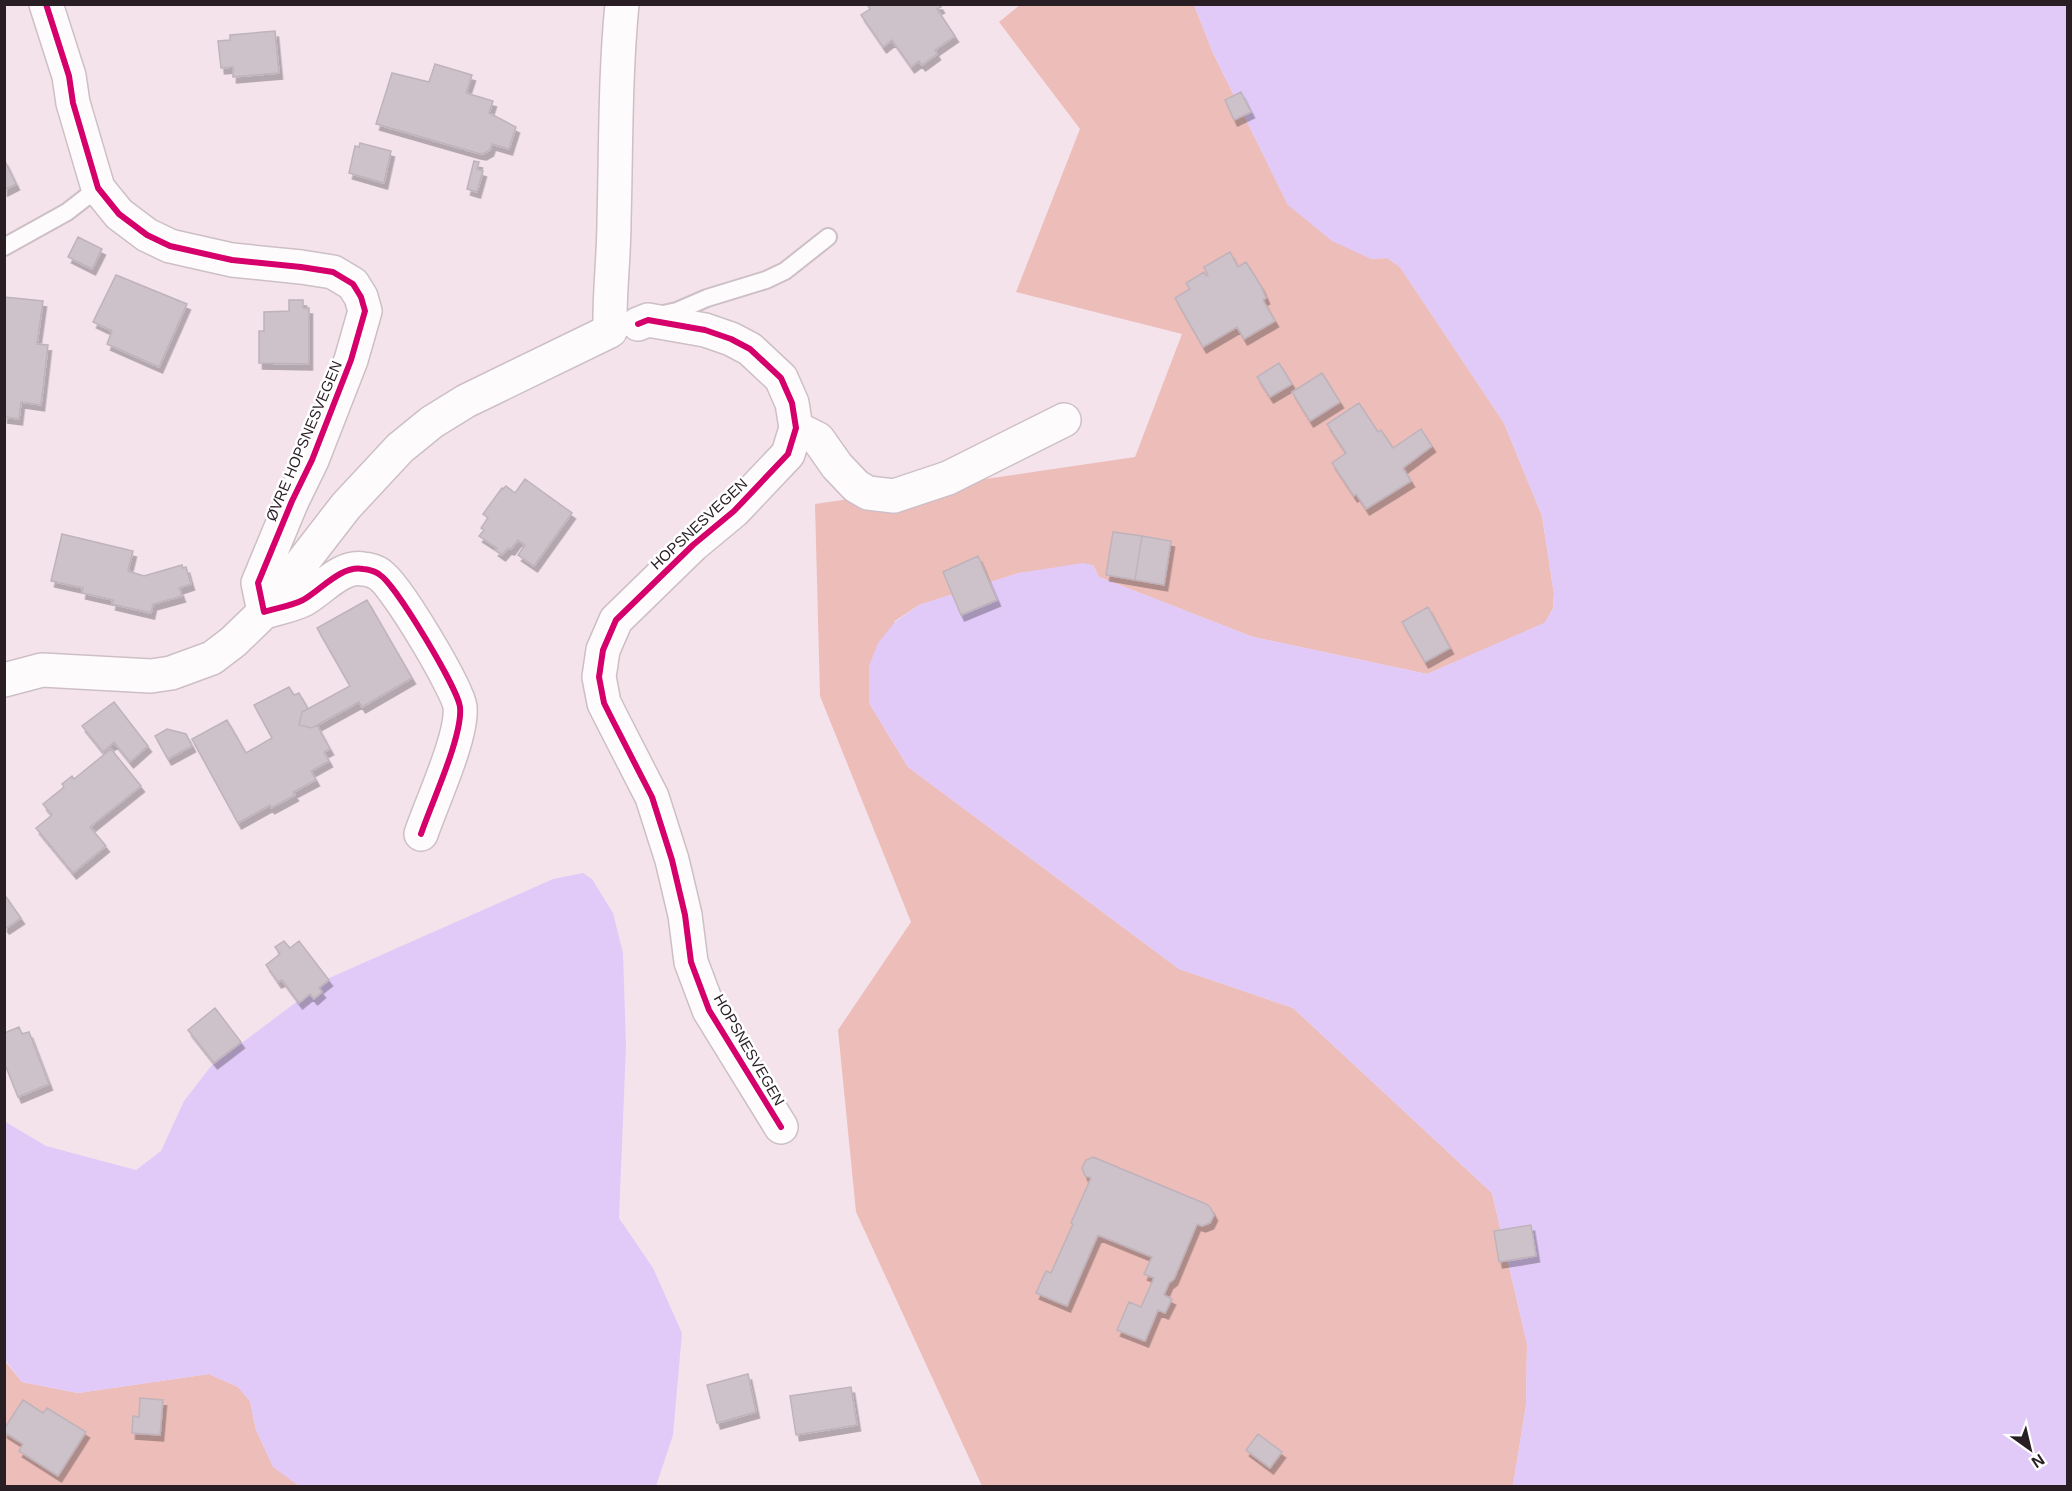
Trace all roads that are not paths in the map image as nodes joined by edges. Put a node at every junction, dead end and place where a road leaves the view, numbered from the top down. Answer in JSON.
{"nodes":[{"id":1,"x":46,"y":4,"type":"edge"},
{"id":2,"x":622,"y":4,"type":"edge"},
{"id":3,"x":98,"y":188,"type":"junction"},
{"id":4,"x":828,"y":237,"type":"dead end"},
{"id":5,"x":4,"y":247,"type":"edge"},
{"id":6,"x":624,"y":327,"type":"junction"},
{"id":7,"x":1064,"y":420,"type":"dead end"},
{"id":8,"x":796,"y":428,"type":"junction"},
{"id":9,"x":264,"y":612,"type":"junction"},
{"id":10,"x":4,"y":680,"type":"edge"},
{"id":11,"x":421,"y":834,"type":"dead end"},
{"id":12,"x":781,"y":1127,"type":"dead end"}],
"edges":[{"from":1,"to":3,"type":"street","name":"ØVRE HOPSNESVEGEN"},
{"from":2,"to":6,"type":"street"},
{"from":3,"to":5,"type":"lane"},
{"from":3,"to":9,"type":"street","name":"ØVRE HOPSNESVEGEN"},
{"from":4,"to":6,"type":"lane"},
{"from":6,"to":8,"type":"street"},
{"from":6,"to":9,"type":"street"},
{"from":7,"to":8,"type":"street"},
{"from":8,"to":12,"type":"street","name":"HOPSNESVEGEN"},
{"from":9,"to":10,"type":"street"},
{"from":9,"to":11,"type":"street"}]}
